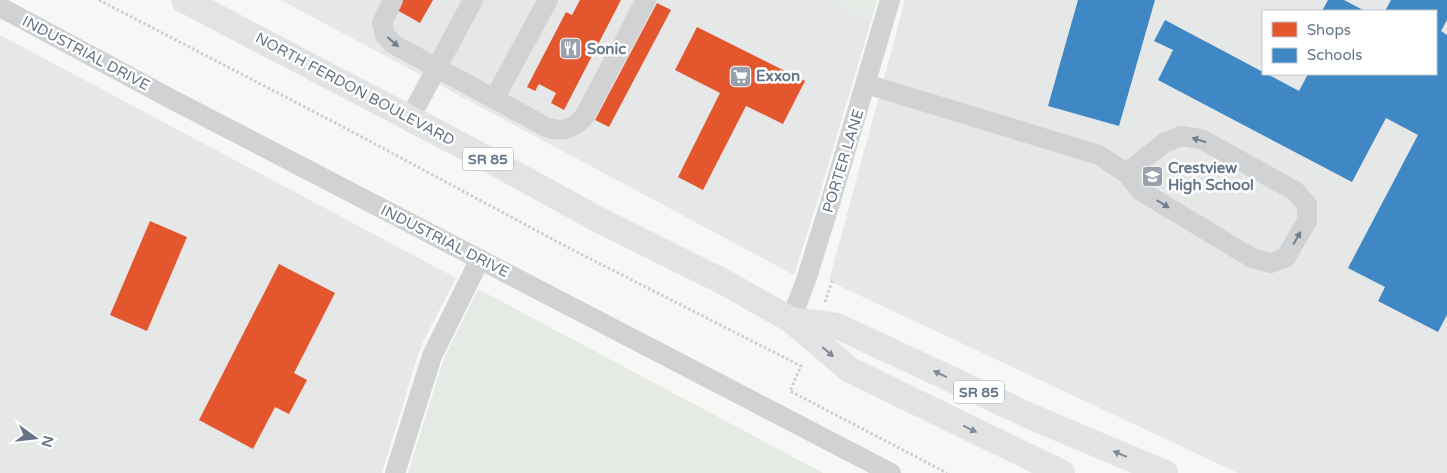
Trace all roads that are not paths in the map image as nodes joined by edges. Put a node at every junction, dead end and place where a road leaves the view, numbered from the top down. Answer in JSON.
{"nodes":[{"id":1,"x":184,"y":0,"type":"edge"},
{"id":2,"x":393,"y":0,"type":"edge"},
{"id":3,"x":473,"y":0,"type":"edge"},
{"id":4,"x":548,"y":0,"type":"edge"},
{"id":5,"x":646,"y":0,"type":"edge"},
{"id":6,"x":890,"y":0,"type":"edge"},
{"id":7,"x":0,"y":8,"type":"edge"},
{"id":8,"x":437,"y":68,"type":"junction"},
{"id":9,"x":866,"y":84,"type":"junction"},
{"id":10,"x":494,"y":99,"type":"junction"},
{"id":11,"x":410,"y":118,"type":"junction"},
{"id":12,"x":1126,"y":173,"type":"junction"},
{"id":13,"x":480,"y":259,"type":"junction"},
{"id":14,"x":791,"y":320,"type":"junction"},
{"id":15,"x":394,"y":473,"type":"edge"},
{"id":16,"x":890,"y":473,"type":"edge"},
{"id":17,"x":1062,"y":473,"type":"edge"},
{"id":18,"x":1165,"y":473,"type":"edge"}],
"edges":[{"from":1,"to":11,"type":"main road","name":"NORTH FERDON BOULEVARD","number":"SR 85"},
{"from":2,"to":8,"type":"street","one_way":true},
{"from":3,"to":8,"type":"street"},
{"from":4,"to":10,"type":"street"},
{"from":5,"to":10,"type":"street"},
{"from":6,"to":9,"type":"street","name":"PORTER LANE"},
{"from":7,"to":13,"type":"street","name":"INDUSTRIAL DRIVE"},
{"from":8,"to":10,"type":"street"},
{"from":8,"to":11,"type":"street"},
{"from":9,"to":12,"type":"street"},
{"from":9,"to":14,"type":"street","name":"PORTER LANE"},
{"from":11,"to":14,"type":"main road","name":"NORTH FERDON BOULEVARD","number":"SR 85"},
{"from":12,"to":12,"type":"street","one_way":true},
{"from":13,"to":15,"type":"street"},
{"from":13,"to":16,"type":"street","name":"INDUSTRIAL DRIVE"},
{"from":14,"to":17,"type":"main road","name":"NORTH FERDON BOULEVARD","number":"SR 85","one_way":true},
{"from":18,"to":14,"type":"main road","name":"NORTH FERDON BOULEVARD","number":"SR 85","one_way":true}]}
